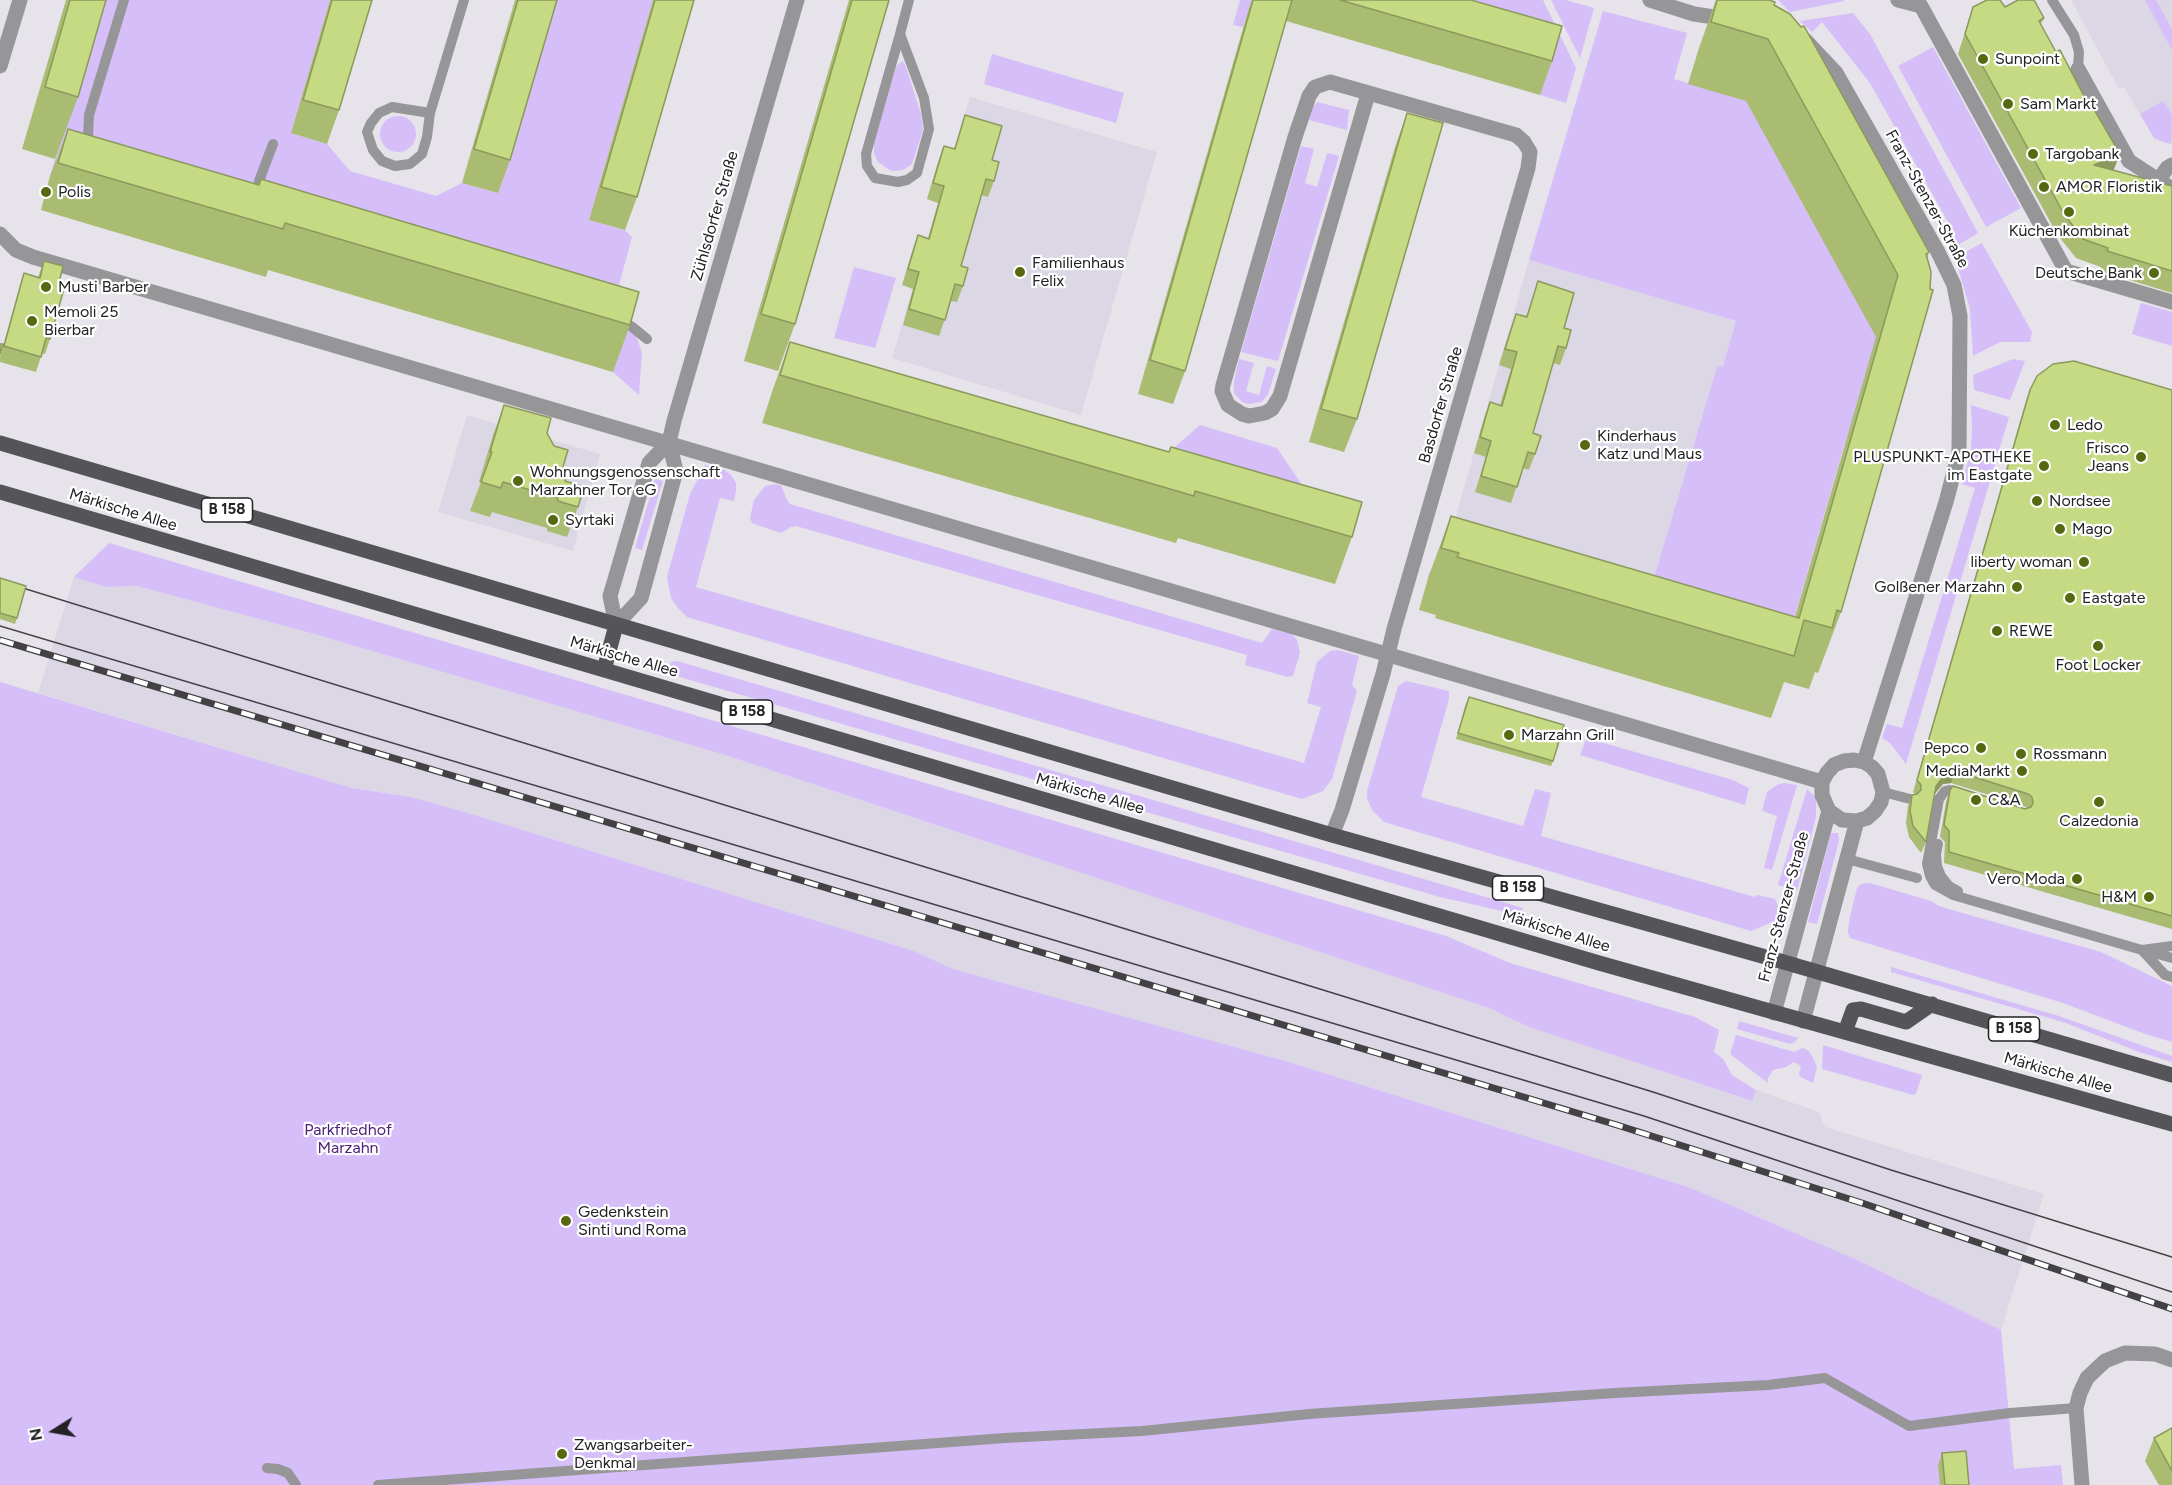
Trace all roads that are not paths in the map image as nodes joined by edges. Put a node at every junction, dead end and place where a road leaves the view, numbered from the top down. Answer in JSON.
{"nodes":[{"id":1,"x":20,"y":0,"type":"edge"},
{"id":2,"x":124,"y":0,"type":"edge"},
{"id":3,"x":464,"y":0,"type":"edge"},
{"id":4,"x":797,"y":0,"type":"edge"},
{"id":5,"x":909,"y":0,"type":"edge"},
{"id":6,"x":1650,"y":0,"type":"edge"},
{"id":7,"x":1898,"y":0,"type":"edge"},
{"id":8,"x":2052,"y":0,"type":"edge"},
{"id":9,"x":1744,"y":14,"type":"edge"},
{"id":10,"x":1790,"y":27,"type":"edge"},
{"id":11,"x":900,"y":34,"type":"junction"},
{"id":12,"x":0,"y":66,"type":"edge"},
{"id":13,"x":2078,"y":69,"type":"joint"},
{"id":14,"x":1368,"y":94,"type":"junction"},
{"id":15,"x":430,"y":113,"type":"junction"},
{"id":16,"x":273,"y":144,"type":"dead end"},
{"id":17,"x":104,"y":159,"type":"edge"},
{"id":18,"x":2172,"y":165,"type":"edge"},
{"id":19,"x":2165,"y":185,"type":"edge"},
{"id":20,"x":264,"y":204,"type":"edge"},
{"id":21,"x":0,"y":234,"type":"edge"},
{"id":22,"x":2172,"y":302,"type":"edge"},
{"id":23,"x":606,"y":315,"type":"edge"},
{"id":24,"x":647,"y":339,"type":"dead end"},
{"id":25,"x":669,"y":442,"type":"junction"},
{"id":26,"x":0,"y":443,"type":"edge"},
{"id":27,"x":0,"y":492,"type":"edge"},
{"id":28,"x":616,"y":625,"type":"junction"},
{"id":29,"x":1388,"y":655,"type":"junction"},
{"id":30,"x":604,"y":670,"type":"junction"},
{"id":31,"x":1864,"y":762,"type":"junction"},
{"id":32,"x":1822,"y":782,"type":"junction"},
{"id":33,"x":1883,"y":792,"type":"junction"},
{"id":34,"x":1970,"y":797,"type":"edge"},
{"id":35,"x":1910,"y":799,"type":"edge"},
{"id":36,"x":1829,"y":811,"type":"junction"},
{"id":37,"x":1857,"y":821,"type":"junction"},
{"id":38,"x":1332,"y":835,"type":"junction"},
{"id":39,"x":1938,"y":844,"type":"dead end"},
{"id":40,"x":1847,"y":859,"type":"junction"},
{"id":41,"x":1917,"y":878,"type":"dead end"},
{"id":42,"x":2172,"y":946,"type":"edge"},
{"id":43,"x":2142,"y":950,"type":"junction"},
{"id":44,"x":2172,"y":958,"type":"edge"},
{"id":45,"x":1787,"y":963,"type":"junction"},
{"id":46,"x":1817,"y":971,"type":"junction"},
{"id":47,"x":2172,"y":977,"type":"edge"},
{"id":48,"x":1932,"y":1004,"type":"junction"},
{"id":49,"x":1774,"y":1012,"type":"junction"},
{"id":50,"x":1803,"y":1021,"type":"junction"},
{"id":51,"x":1845,"y":1032,"type":"junction"},
{"id":52,"x":2172,"y":1075,"type":"edge"},
{"id":53,"x":2172,"y":1124,"type":"edge"},
{"id":54,"x":2172,"y":1360,"type":"edge"},
{"id":55,"x":2076,"y":1408,"type":"junction"},
{"id":56,"x":267,"y":1468,"type":"dead end"},
{"id":57,"x":296,"y":1485,"type":"edge"},
{"id":58,"x":378,"y":1485,"type":"edge"},
{"id":59,"x":2082,"y":1485,"type":"edge"}],
"edges":[{"from":1,"to":12,"type":"street"},
{"from":2,"to":17,"type":"lane"},
{"from":3,"to":15,"type":"lane"},
{"from":4,"to":25,"type":"street","name":"Zühlsdorfer Straße"},
{"from":5,"to":11,"type":"lane"},
{"from":6,"to":9,"type":"street"},
{"from":7,"to":22,"type":"street"},
{"from":8,"to":13,"type":"lane"},
{"from":10,"to":31,"type":"street","name":"Franz-Stenzer-Straße"},
{"from":11,"to":11,"type":"lane"},
{"from":13,"to":19,"type":"street"},
{"from":14,"to":14,"type":"street","name":"Basdorfer Straße"},
{"from":14,"to":29,"type":"street","name":"Basdorfer Straße"},
{"from":15,"to":15,"type":"lane"},
{"from":16,"to":20,"type":"lane"},
{"from":18,"to":19,"type":"street"},
{"from":21,"to":25,"type":"street"},
{"from":23,"to":24,"type":"lane"},
{"from":25,"to":28,"type":"street","name":"Zühlsdorfer Straße"},
{"from":25,"to":28,"type":"street","name":"Zühlsdorfer Straße"},
{"from":25,"to":29,"type":"street"},
{"from":26,"to":28,"type":"main road","name":"Märkische Allee","number":"B 158"},
{"from":27,"to":30,"type":"main road","name":"Märkische Allee","number":"B 158"},
{"from":28,"to":30,"type":"main road"},
{"from":28,"to":38,"type":"main road","name":"Märkische Allee","number":"B 158"},
{"from":29,"to":32,"type":"street"},
{"from":29,"to":38,"type":"street","name":"Basdorfer Straße"},
{"from":30,"to":49,"type":"main road","name":"Märkische Allee","number":"B 158"},
{"from":31,"to":32,"type":"street"},
{"from":31,"to":33,"type":"street"},
{"from":32,"to":36,"type":"street","name":"Franz-Stenzer-Straße"},
{"from":33,"to":35,"type":"lane"},
{"from":33,"to":37,"type":"street"},
{"from":34,"to":43,"type":"lane"},
{"from":36,"to":37,"type":"street"},
{"from":36,"to":45,"type":"street","name":"Franz-Stenzer-Straße"},
{"from":37,"to":40,"type":"street"},
{"from":38,"to":45,"type":"main road","name":"Märkische Allee","number":"B 158"},
{"from":39,"to":44,"type":"lane"},
{"from":40,"to":41,"type":"lane"},
{"from":40,"to":46,"type":"street"},
{"from":42,"to":43,"type":"lane"},
{"from":43,"to":47,"type":"lane"},
{"from":45,"to":46,"type":"main road","name":"Märkische Allee","number":"B 158"},
{"from":45,"to":49,"type":"street","name":"Franz-Stenzer-Straße"},
{"from":46,"to":48,"type":"main road","name":"Märkische Allee","number":"B 158"},
{"from":46,"to":50,"type":"street"},
{"from":48,"to":51,"type":"main road"},
{"from":48,"to":52,"type":"main road","name":"Märkische Allee","number":"B 158"},
{"from":49,"to":50,"type":"main road","name":"Märkische Allee","number":"B 158"},
{"from":50,"to":51,"type":"main road","name":"Märkische Allee","number":"B 158"},
{"from":51,"to":53,"type":"main road","name":"Märkische Allee","number":"B 158"},
{"from":54,"to":55,"type":"street"},
{"from":55,"to":58,"type":"lane"},
{"from":55,"to":59,"type":"street"},
{"from":56,"to":57,"type":"lane"}]}
